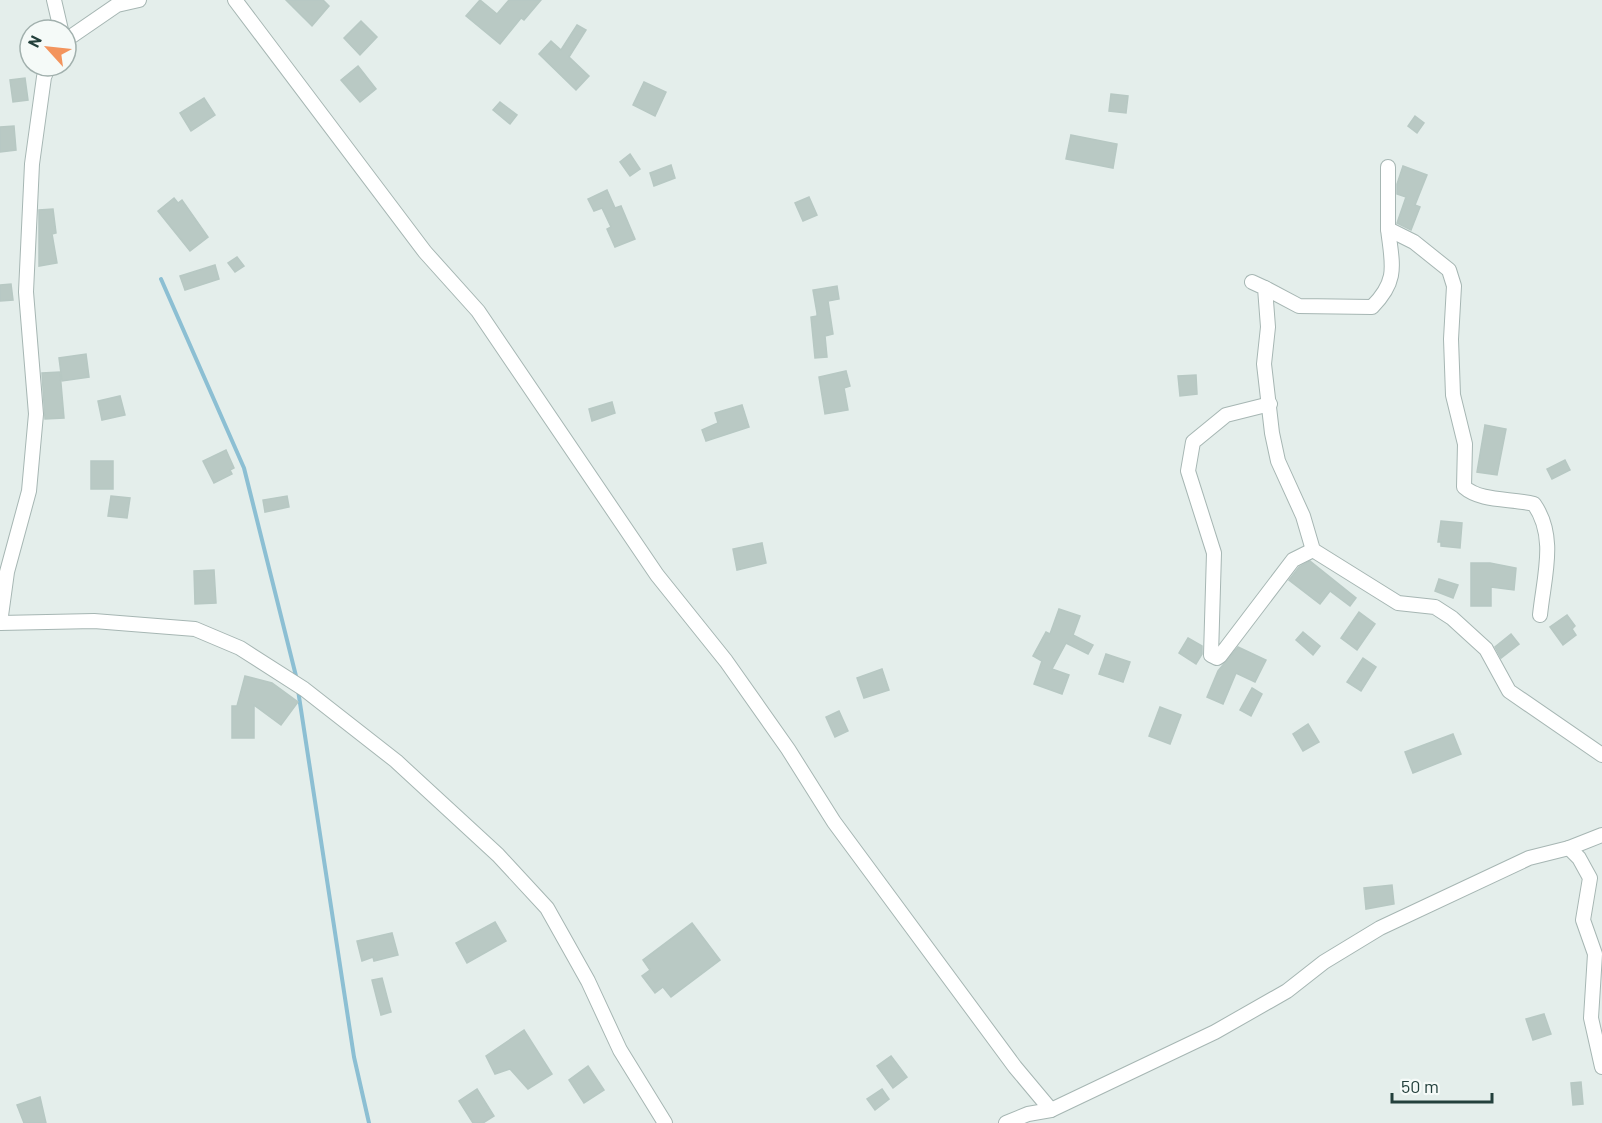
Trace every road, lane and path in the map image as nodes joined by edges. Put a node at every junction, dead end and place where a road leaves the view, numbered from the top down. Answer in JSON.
{"nodes":[{"id":1,"x":54,"y":0,"type":"edge"},
{"id":2,"x":139,"y":0,"type":"edge"},
{"id":3,"x":235,"y":0,"type":"edge"},
{"id":4,"x":58,"y":18,"type":"edge"},
{"id":5,"x":78,"y":32,"type":"edge"},
{"id":6,"x":44,"y":78,"type":"edge"},
{"id":7,"x":1388,"y":167,"type":"dead end"},
{"id":8,"x":1388,"y":229,"type":"junction"},
{"id":9,"x":1252,"y":282,"type":"dead end"},
{"id":10,"x":1265,"y":288,"type":"junction"},
{"id":11,"x":1270,"y":404,"type":"junction"},
{"id":12,"x":1313,"y":550,"type":"junction"},
{"id":13,"x":1540,"y":615,"type":"dead end"},
{"id":14,"x":0,"y":623,"type":"edge"},
{"id":15,"x":1602,"y":755,"type":"edge"},
{"id":16,"x":1602,"y":835,"type":"edge"},
{"id":17,"x":1569,"y":848,"type":"junction"},
{"id":18,"x":1602,"y":1067,"type":"edge"},
{"id":19,"x":1051,"y":1110,"type":"junction"},
{"id":20,"x":1031,"y":1119,"type":"edge"},
{"id":21,"x":665,"y":1123,"type":"edge"},
{"id":22,"x":1006,"y":1123,"type":"edge"}],
"edges":[{"from":1,"to":4,"type":"street"},
{"from":2,"to":5,"type":"street"},
{"from":3,"to":19,"type":"street"},
{"from":6,"to":14,"type":"street"},
{"from":7,"to":8,"type":"street"},
{"from":8,"to":10,"type":"street"},
{"from":8,"to":13,"type":"street"},
{"from":9,"to":10,"type":"street"},
{"from":10,"to":11,"type":"street"},
{"from":11,"to":12,"type":"street"},
{"from":11,"to":12,"type":"street"},
{"from":12,"to":15,"type":"street"},
{"from":14,"to":21,"type":"street"},
{"from":16,"to":17,"type":"street"},
{"from":17,"to":18,"type":"street"},
{"from":17,"to":19,"type":"street"},
{"from":19,"to":20,"type":"street"},
{"from":20,"to":22,"type":"street"}]}
